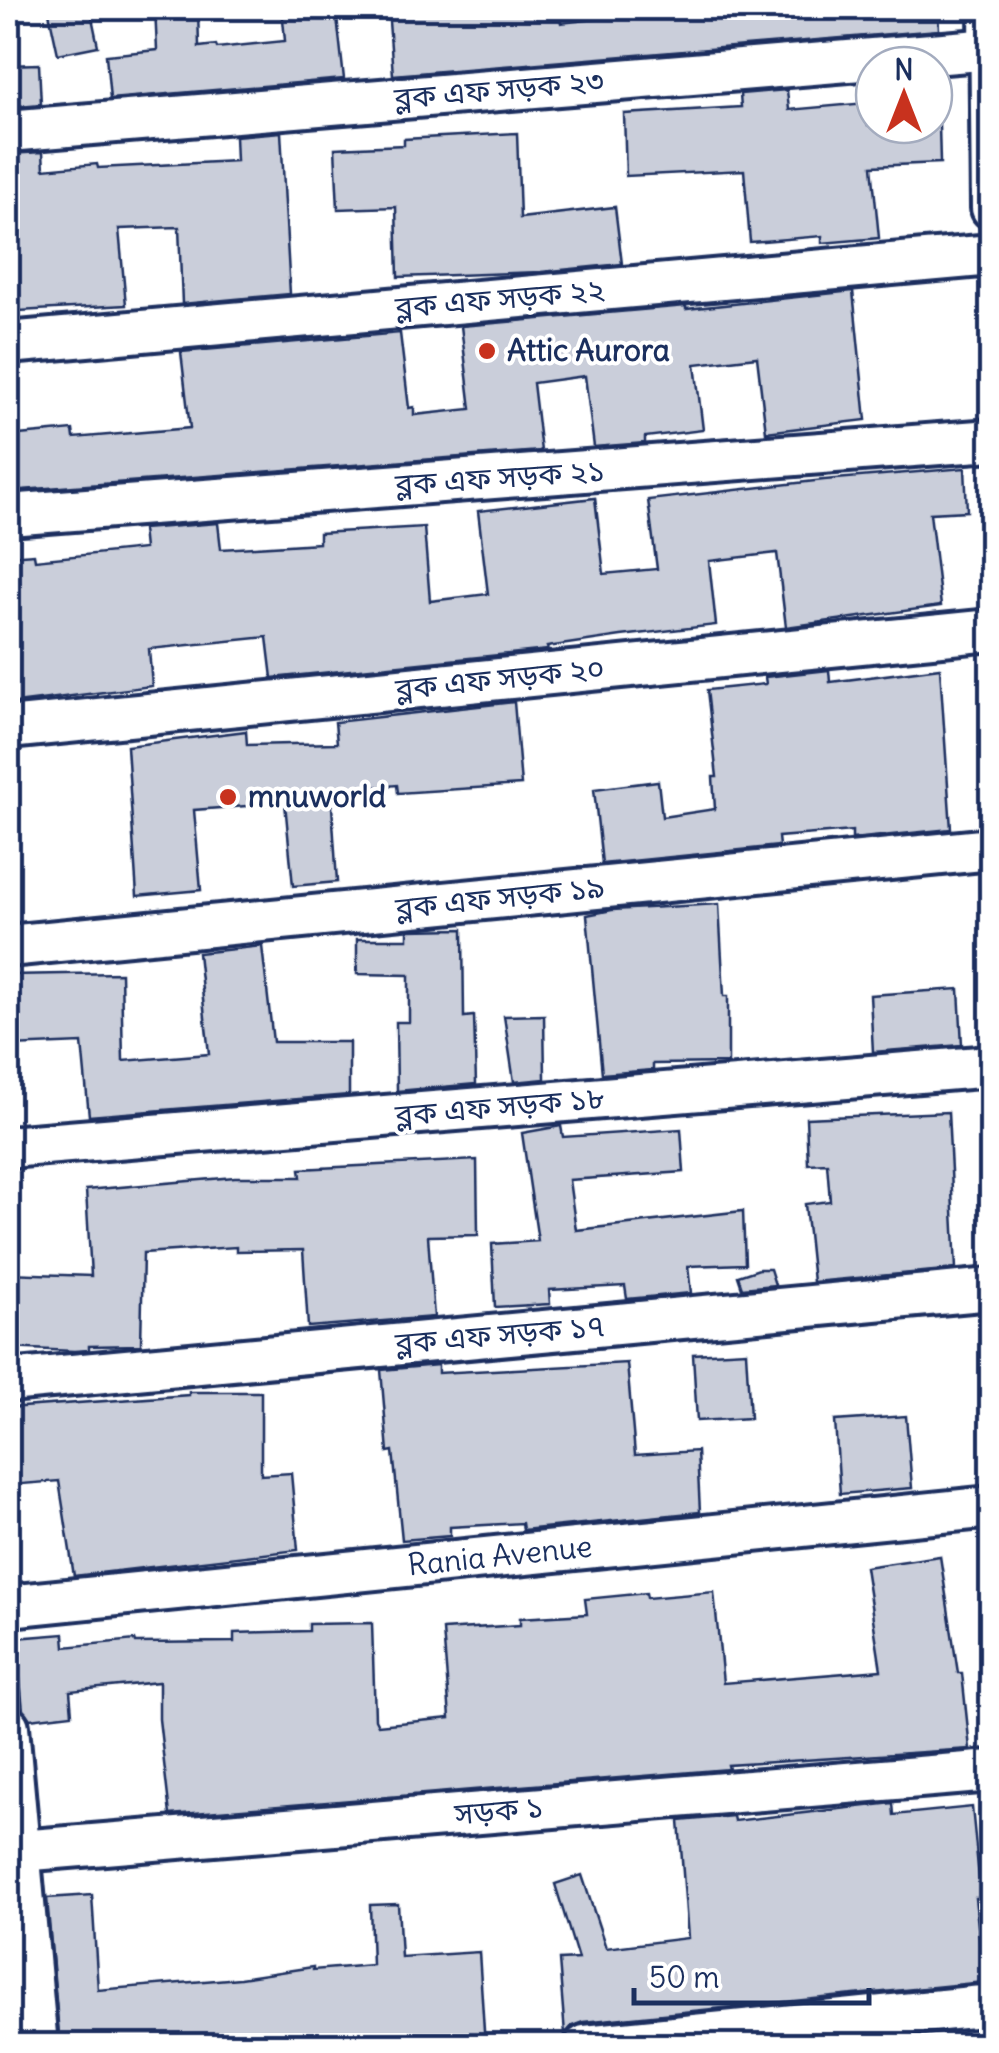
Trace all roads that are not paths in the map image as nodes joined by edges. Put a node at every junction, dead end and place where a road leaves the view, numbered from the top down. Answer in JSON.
{"nodes":[{"id":1,"x":990,"y":8,"type":"edge"},
{"id":2,"x":991,"y":49,"type":"edge"},
{"id":3,"x":8,"y":130,"type":"edge"},
{"id":4,"x":992,"y":208,"type":"edge"},
{"id":5,"x":992,"y":254,"type":"edge"},
{"id":6,"x":8,"y":343,"type":"edge"},
{"id":7,"x":992,"y":440,"type":"edge"},
{"id":8,"x":8,"y":515,"type":"edge"},
{"id":9,"x":992,"y":630,"type":"edge"},
{"id":10,"x":8,"y":728,"type":"edge"},
{"id":11,"x":992,"y":849,"type":"edge"},
{"id":12,"x":8,"y":946,"type":"edge"},
{"id":13,"x":992,"y":1066,"type":"edge"},
{"id":14,"x":8,"y":1148,"type":"edge"},
{"id":15,"x":992,"y":1290,"type":"edge"},
{"id":16,"x":8,"y":1381,"type":"edge"},
{"id":17,"x":992,"y":1508,"type":"edge"},
{"id":18,"x":8,"y":1606,"type":"edge"},
{"id":19,"x":8,"y":1727,"type":"edge"},
{"id":20,"x":992,"y":1771,"type":"edge"},
{"id":21,"x":13,"y":1851,"type":"edge"},
{"id":22,"x":992,"y":2005,"type":"edge"},
{"id":23,"x":36,"y":2046,"type":"edge"},
{"id":24,"x":585,"y":2046,"type":"edge"}],
"edges":[{"from":1,"to":2,"type":"street"},
{"from":2,"to":3,"type":"street","name":"ব্লক এফ সড়ক ২৩"},
{"from":2,"to":4,"type":"street"},
{"from":5,"to":6,"type":"street","name":"ব্লক এফ সড়ক ২২"},
{"from":7,"to":8,"type":"street","name":"ব্লক এফ সড়ক ২১"},
{"from":9,"to":10,"type":"street","name":"ব্লক এফ সড়ক ২০"},
{"from":11,"to":12,"type":"street","name":"ব্লক এফ সড়ক ১৯"},
{"from":13,"to":14,"type":"street","name":"ব্লক এফ সড়ক ১৮"},
{"from":15,"to":16,"type":"street","name":"ব্লক এফ সড়ক ১৭"},
{"from":17,"to":18,"type":"street","name":"Rania Avenue"},
{"from":19,"to":21,"type":"street"},
{"from":20,"to":21,"type":"street","name":"সড়ক ১"},
{"from":21,"to":23,"type":"street"},
{"from":22,"to":24,"type":"street"}]}
